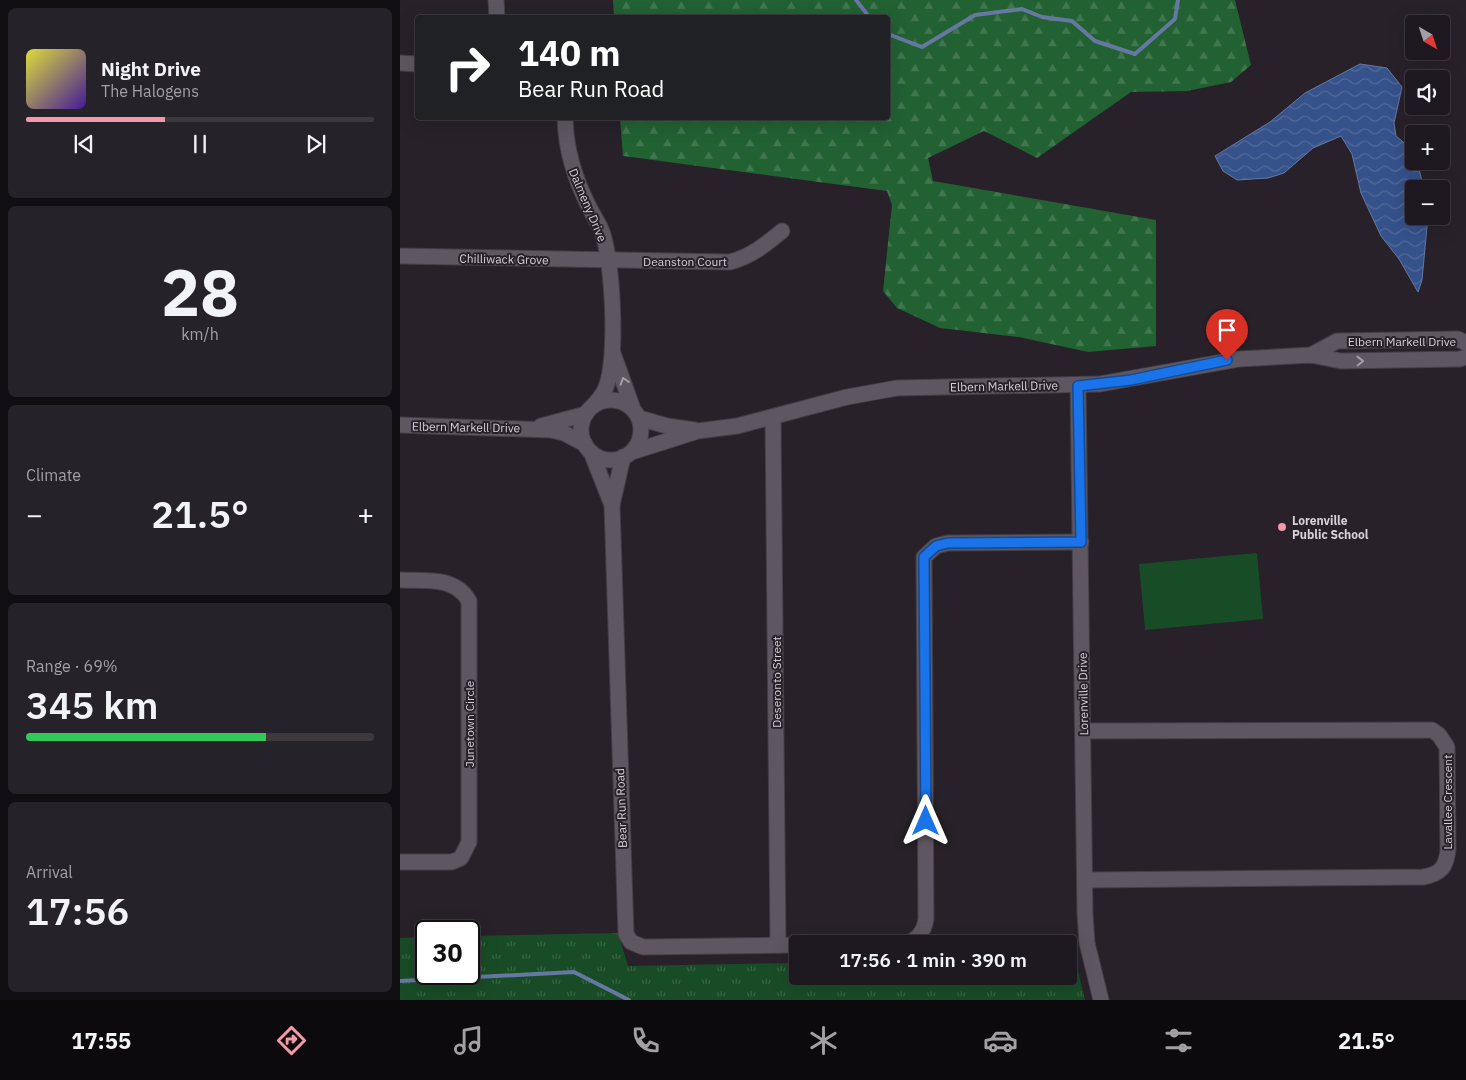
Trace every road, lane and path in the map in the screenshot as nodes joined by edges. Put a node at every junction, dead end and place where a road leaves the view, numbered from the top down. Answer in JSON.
{"nodes":[{"id":1,"x":496,"y":0,"type":"edge"},
{"id":2,"x":497,"y":15,"type":"edge"},
{"id":3,"x":400,"y":63,"type":"edge"},
{"id":4,"x":415,"y":64,"type":"edge"},
{"id":5,"x":565,"y":120,"type":"edge"},
{"id":6,"x":782,"y":231,"type":"dead end"},
{"id":7,"x":400,"y":256,"type":"edge"},
{"id":8,"x":608,"y":262,"type":"junction"},
{"id":9,"x":1466,"y":343,"type":"edge"},
{"id":10,"x":613,"y":353,"type":"junction"},
{"id":11,"x":1312,"y":355,"type":"junction"},
{"id":12,"x":1466,"y":357,"type":"edge"},
{"id":13,"x":1078,"y":386,"type":"junction"},
{"id":14,"x":590,"y":410,"type":"junction"},
{"id":15,"x":636,"y":414,"type":"junction"},
{"id":16,"x":773,"y":418,"type":"junction"},
{"id":17,"x":400,"y":425,"type":"edge"},
{"id":18,"x":532,"y":428,"type":"junction"},
{"id":19,"x":698,"y":431,"type":"junction"},
{"id":20,"x":588,"y":448,"type":"junction"},
{"id":21,"x":627,"y":455,"type":"junction"},
{"id":22,"x":612,"y":505,"type":"junction"},
{"id":23,"x":1081,"y":542,"type":"junction"},
{"id":24,"x":400,"y":580,"type":"edge"},
{"id":25,"x":1083,"y":731,"type":"junction"},
{"id":26,"x":400,"y":862,"type":"edge"},
{"id":27,"x":1084,"y":880,"type":"junction"},
{"id":28,"x":920,"y":935,"type":"edge"},
{"id":29,"x":778,"y":945,"type":"junction"},
{"id":30,"x":789,"y":945,"type":"edge"},
{"id":31,"x":1102,"y":1000,"type":"edge"}],
"edges":[{"from":1,"to":2,"type":"street"},
{"from":3,"to":4,"type":"street"},
{"from":5,"to":8,"type":"street","name":"Dalmeny Drive"},
{"from":6,"to":8,"type":"street","name":"Deanston Court"},
{"from":7,"to":8,"type":"street","name":"Chilliwack Grove"},
{"from":8,"to":10,"type":"street","name":"Dalmeny Drive"},
{"from":9,"to":11,"type":"street","name":"Elbern Markell Drive"},
{"from":10,"to":14,"type":"street","name":"Dalmeny Drive"},
{"from":15,"to":10,"type":"street","name":"Dalmeny Drive","one_way":true},
{"from":11,"to":12,"type":"street","name":"Elbern Markell Drive","one_way":true},
{"from":11,"to":13,"type":"street","name":"Elbern Markell Drive"},
{"from":13,"to":16,"type":"street","name":"Elbern Markell Drive"},
{"from":13,"to":23,"type":"street","name":"Lorenville Drive"},
{"from":14,"to":15,"type":"street"},
{"from":14,"to":18,"type":"street","name":"Elbern Markell Drive"},
{"from":14,"to":20,"type":"street"},
{"from":15,"to":19,"type":"street","name":"Elbern Markell Drive"},
{"from":15,"to":21,"type":"street"},
{"from":16,"to":19,"type":"street","name":"Elbern Markell Drive"},
{"from":16,"to":29,"type":"street","name":"Deseronto Street"},
{"from":17,"to":18,"type":"street","name":"Elbern Markell Drive"},
{"from":18,"to":20,"type":"street","name":"Elbern Markell Drive"},
{"from":19,"to":21,"type":"street","name":"Elbern Markell Drive"},
{"from":20,"to":21,"type":"street"},
{"from":20,"to":22,"type":"street","name":"Bear Run Road"},
{"from":21,"to":22,"type":"street","name":"Bear Run Road"},
{"from":22,"to":29,"type":"street","name":"Bear Run Road"},
{"from":23,"to":25,"type":"street","name":"Lorenville Drive"},
{"from":23,"to":28,"type":"street"},
{"from":24,"to":26,"type":"street","name":"Junetown Circle"},
{"from":25,"to":27,"type":"street","name":"Lorenville Drive"},
{"from":25,"to":27,"type":"street","name":"Lavallee Crescent"},
{"from":27,"to":31,"type":"street","name":"Lorenville Drive"},
{"from":29,"to":30,"type":"street","name":"Bear Run Road"}]}
